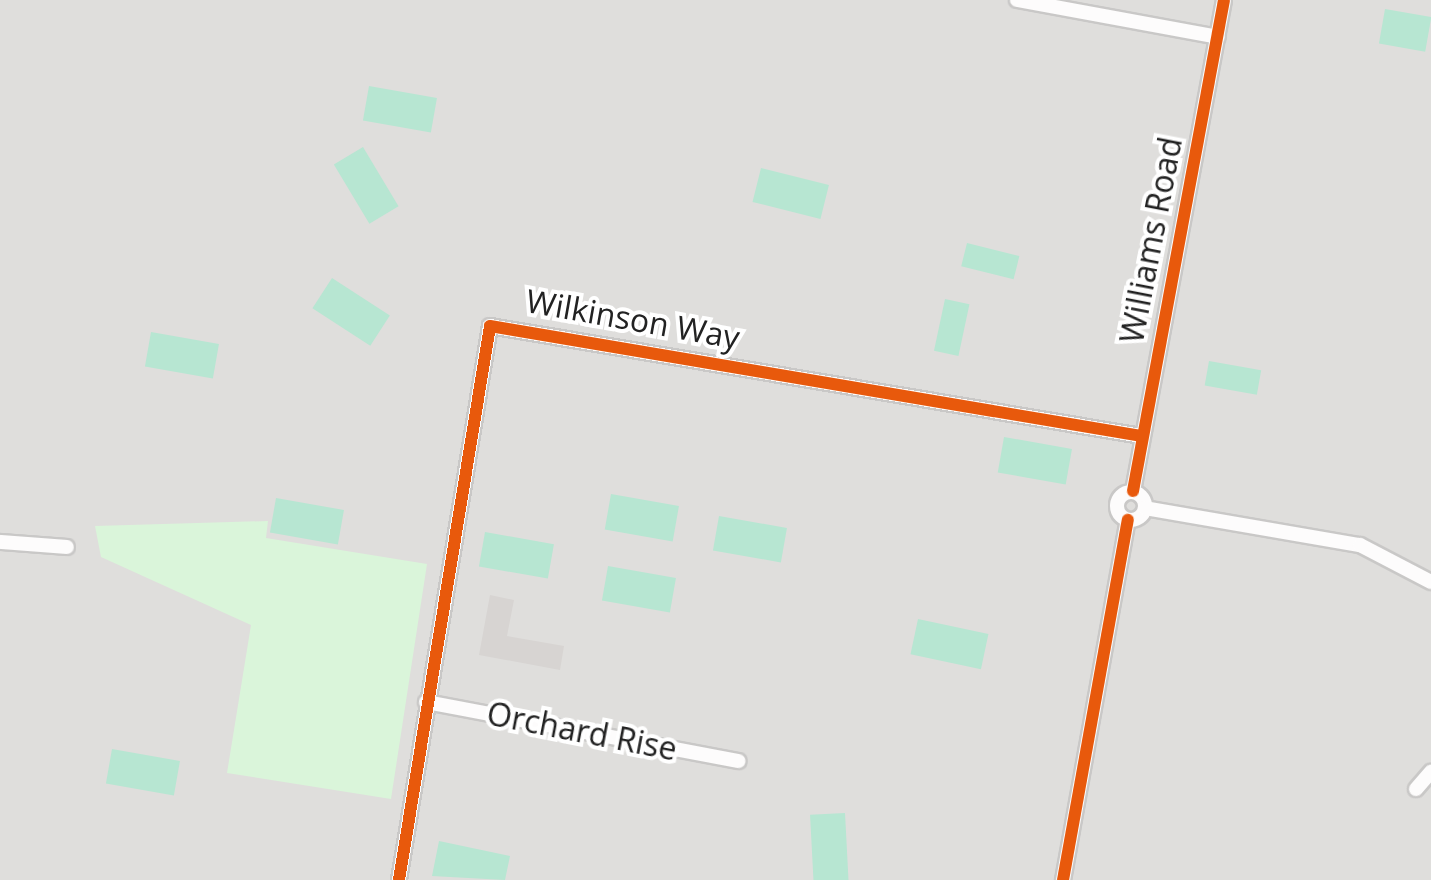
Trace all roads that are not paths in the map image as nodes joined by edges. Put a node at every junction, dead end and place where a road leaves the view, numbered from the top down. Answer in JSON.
{"nodes":[{"id":1,"x":1018,"y":0,"type":"edge"},
{"id":2,"x":1224,"y":0,"type":"edge"},
{"id":3,"x":1218,"y":36,"type":"junction"},
{"id":4,"x":1141,"y":436,"type":"junction"},
{"id":5,"x":1134,"y":491,"type":"junction"},
{"id":6,"x":1145,"y":508,"type":"junction"},
{"id":7,"x":1128,"y":520,"type":"junction"},
{"id":8,"x":0,"y":542,"type":"edge"},
{"id":9,"x":66,"y":547,"type":"dead end"},
{"id":10,"x":1430,"y":576,"type":"edge"},
{"id":11,"x":426,"y":702,"type":"junction"},
{"id":12,"x":738,"y":761,"type":"dead end"},
{"id":13,"x":1431,"y":772,"type":"edge"},
{"id":14,"x":1416,"y":790,"type":"dead end"},
{"id":15,"x":400,"y":880,"type":"edge"},
{"id":16,"x":1063,"y":880,"type":"edge"}],
"edges":[{"from":1,"to":3,"type":"street"},
{"from":2,"to":3,"type":"street","name":"Williams Road"},
{"from":3,"to":4,"type":"street","name":"Williams Road"},
{"from":4,"to":5,"type":"street","name":"Williams Road"},
{"from":4,"to":11,"type":"street","name":"Wilkinson Way"},
{"from":5,"to":6,"type":"street"},
{"from":5,"to":7,"type":"street","name":"Williams Road"},
{"from":6,"to":7,"type":"street"},
{"from":6,"to":10,"type":"street"},
{"from":7,"to":16,"type":"street"},
{"from":8,"to":9,"type":"street"},
{"from":11,"to":12,"type":"street","name":"Orchard Rise"},
{"from":11,"to":15,"type":"street","name":"Wilkinson Way"},
{"from":13,"to":14,"type":"street"}]}
